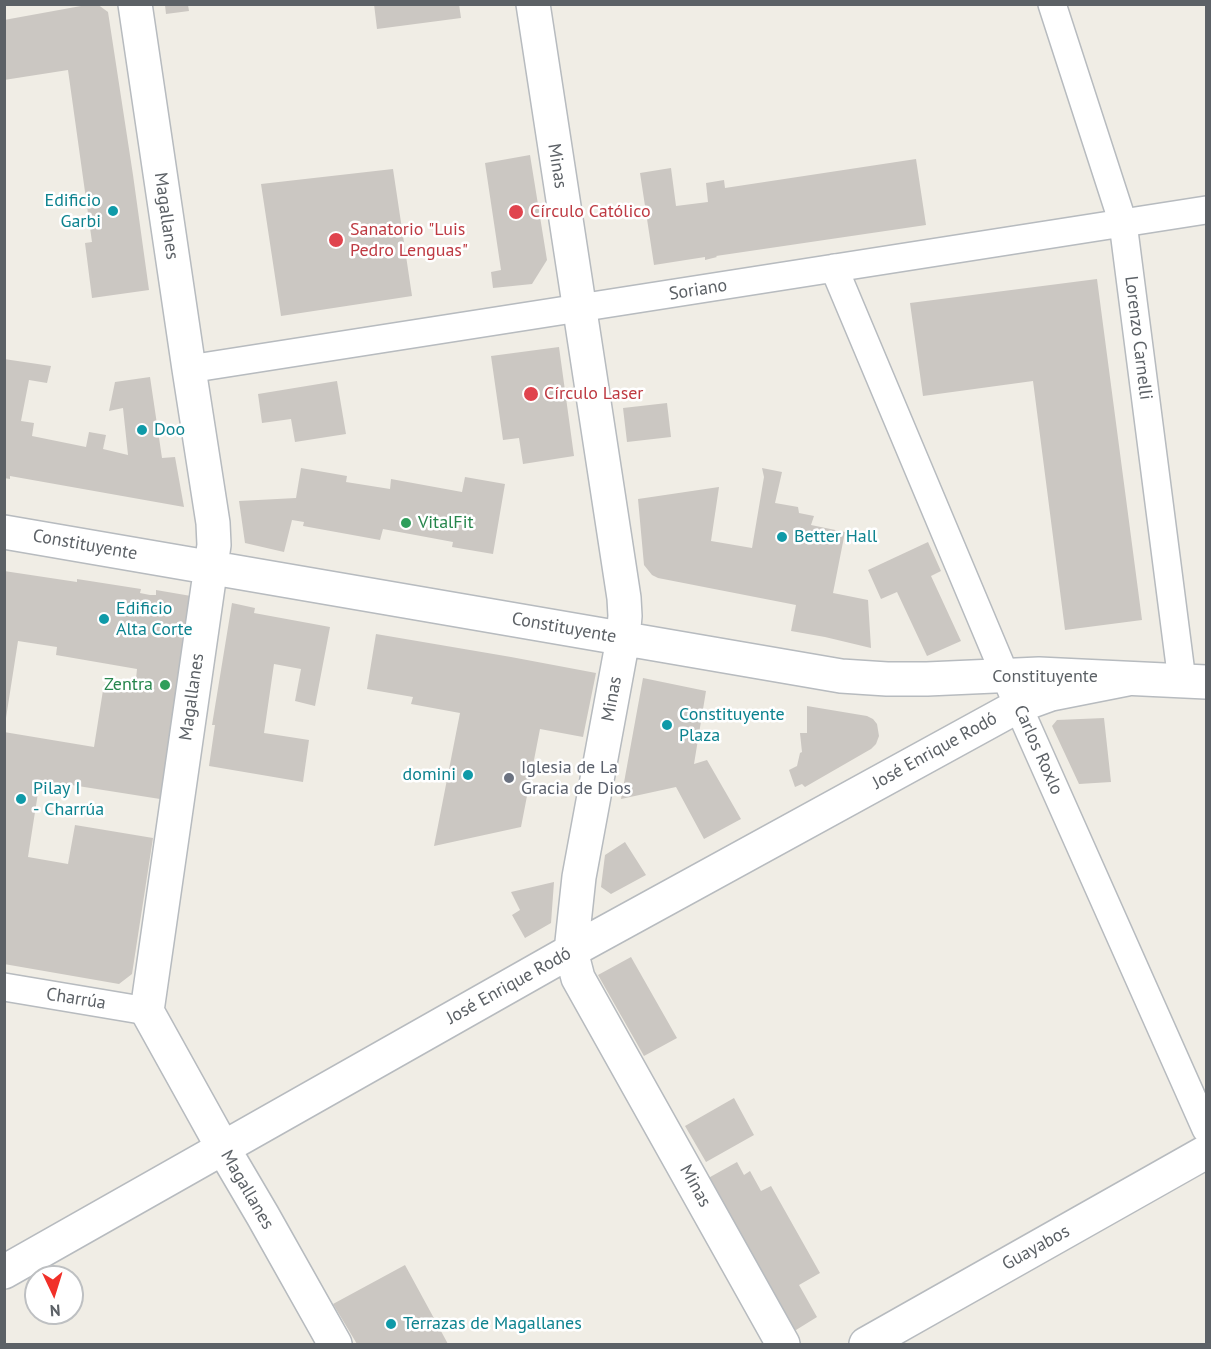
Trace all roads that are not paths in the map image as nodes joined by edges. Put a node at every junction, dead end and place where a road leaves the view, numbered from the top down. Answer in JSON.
{"nodes":[{"id":1,"x":135,"y":4,"type":"edge"},
{"id":2,"x":533,"y":4,"type":"edge"},
{"id":3,"x":1053,"y":4,"type":"edge"},
{"id":4,"x":1206,"y":210,"type":"edge"},
{"id":5,"x":1123,"y":223,"type":"junction"},
{"id":6,"x":834,"y":268,"type":"junction"},
{"id":7,"x":579,"y":308,"type":"junction"},
{"id":8,"x":189,"y":369,"type":"junction"},
{"id":9,"x":4,"y":532,"type":"edge"},
{"id":10,"x":211,"y":567,"type":"junction"},
{"id":11,"x":623,"y":639,"type":"junction"},
{"id":12,"x":1005,"y":676,"type":"junction"},
{"id":13,"x":1126,"y":679,"type":"junction"},
{"id":14,"x":1194,"y":681,"type":"edge"},
{"id":15,"x":1018,"y":706,"type":"junction"},
{"id":16,"x":571,"y":951,"type":"junction"},
{"id":17,"x":4,"y":987,"type":"edge"},
{"id":18,"x":147,"y":1011,"type":"junction"},
{"id":19,"x":1206,"y":1129,"type":"edge"},
{"id":20,"x":223,"y":1148,"type":"junction"},
{"id":21,"x":1206,"y":1152,"type":"edge"},
{"id":22,"x":4,"y":1272,"type":"edge"},
{"id":23,"x":335,"y":1344,"type":"edge"},
{"id":24,"x":783,"y":1344,"type":"edge"},
{"id":25,"x":866,"y":1344,"type":"edge"}],
"edges":[{"from":1,"to":8,"type":"street","name":"Magallanes"},
{"from":2,"to":7,"type":"street","name":"Minas"},
{"from":3,"to":5,"type":"street","name":"Lorenzo Carnelli"},
{"from":4,"to":5,"type":"street","name":"Soriano"},
{"from":5,"to":6,"type":"street","name":"Soriano"},
{"from":5,"to":14,"type":"street","name":"Lorenzo Carnelli"},
{"from":6,"to":7,"type":"street","name":"Soriano"},
{"from":6,"to":12,"type":"street","name":"Carlos Roxlo"},
{"from":7,"to":8,"type":"street","name":"Soriano"},
{"from":7,"to":11,"type":"street","name":"Minas"},
{"from":8,"to":10,"type":"street","name":"Magallanes"},
{"from":9,"to":10,"type":"street","name":"Constituyente"},
{"from":10,"to":11,"type":"street","name":"Constituyente"},
{"from":10,"to":18,"type":"street","name":"Magallanes"},
{"from":11,"to":12,"type":"street","name":"Constituyente"},
{"from":11,"to":16,"type":"street","name":"Minas"},
{"from":12,"to":13,"type":"street","name":"Constituyente"},
{"from":12,"to":15,"type":"street","name":"Carlos Roxlo"},
{"from":13,"to":14,"type":"street","name":"Constituyente"},
{"from":13,"to":15,"type":"street","name":"Constituyente"},
{"from":15,"to":16,"type":"street","name":"José Enrique Rodó"},
{"from":15,"to":19,"type":"street","name":"Carlos Roxlo"},
{"from":16,"to":20,"type":"street","name":"José Enrique Rodó"},
{"from":16,"to":24,"type":"street","name":"Minas"},
{"from":17,"to":18,"type":"street","name":"Charrúa"},
{"from":18,"to":20,"type":"street","name":"Magallanes"},
{"from":20,"to":22,"type":"street","name":"José Enrique Rodó"},
{"from":20,"to":23,"type":"street","name":"Magallanes"},
{"from":21,"to":25,"type":"street","name":"Guayabos"}]}
